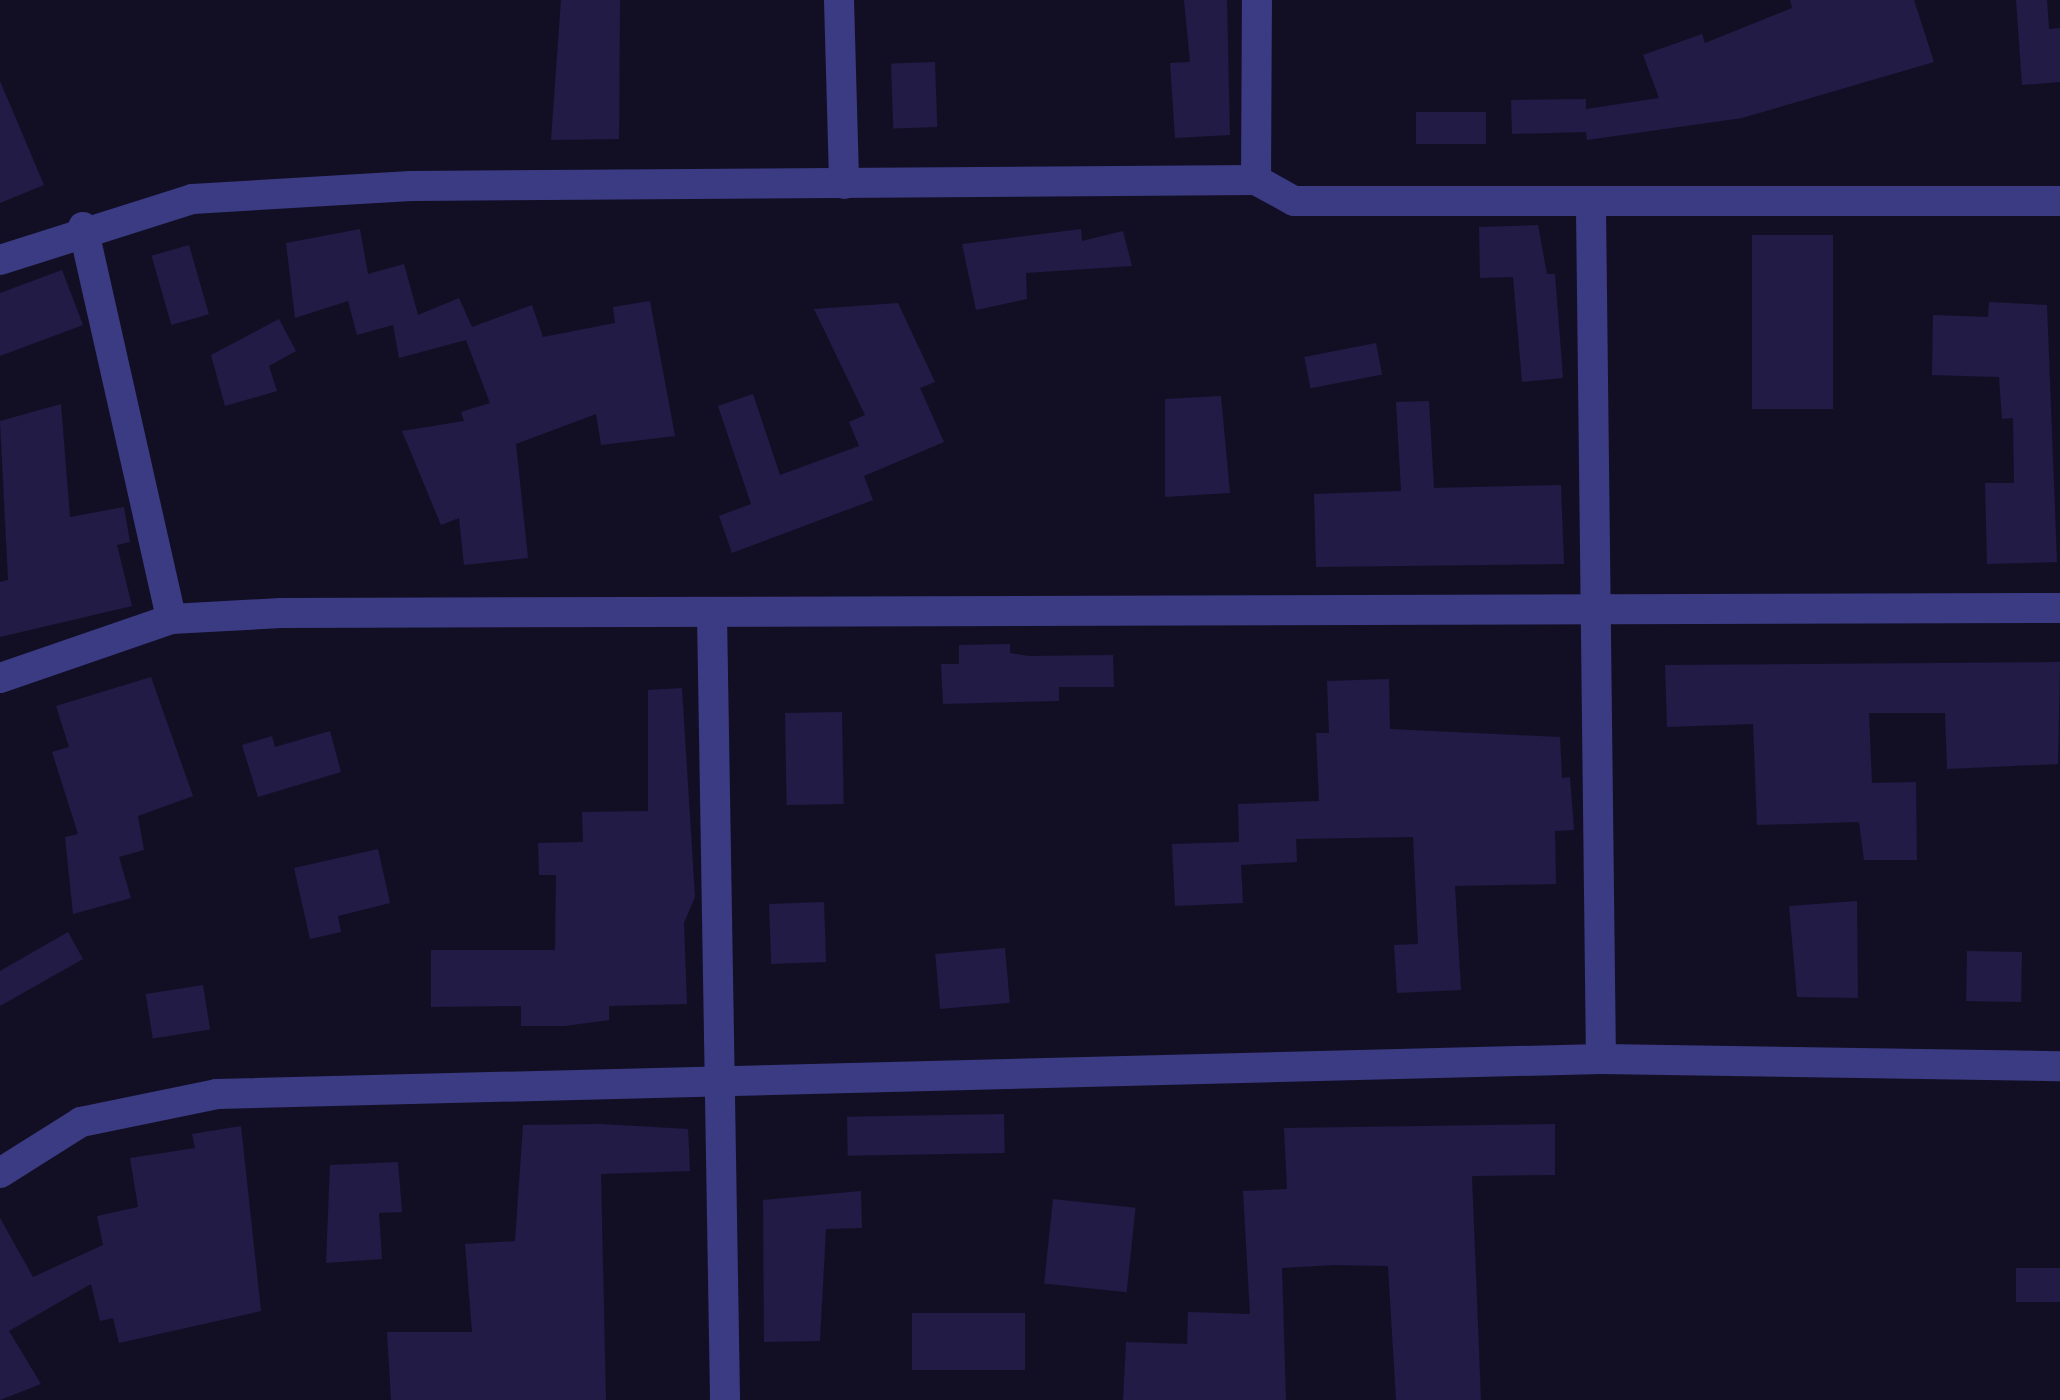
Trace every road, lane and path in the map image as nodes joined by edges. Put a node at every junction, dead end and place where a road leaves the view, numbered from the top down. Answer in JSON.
{"nodes":[{"id":1,"x":838,"y":0,"type":"edge"},
{"id":2,"x":1257,"y":0,"type":"edge"},
{"id":3,"x":1256,"y":180,"type":"junction"},
{"id":4,"x":844,"y":184,"type":"junction"},
{"id":5,"x":2060,"y":201,"type":"edge"},
{"id":6,"x":1592,"y":208,"type":"junction"},
{"id":7,"x":83,"y":227,"type":"junction"},
{"id":8,"x":0,"y":260,"type":"edge"},
{"id":9,"x":2060,"y":608,"type":"edge"},
{"id":10,"x":1596,"y":610,"type":"junction"},
{"id":11,"x":712,"y":614,"type":"junction"},
{"id":12,"x":171,"y":619,"type":"junction"},
{"id":13,"x":0,"y":678,"type":"edge"},
{"id":14,"x":1601,"y":1059,"type":"junction"},
{"id":15,"x":2060,"y":1066,"type":"edge"},
{"id":16,"x":720,"y":1078,"type":"junction"},
{"id":17,"x":0,"y":1173,"type":"edge"},
{"id":18,"x":725,"y":1400,"type":"edge"}],
"edges":[{"from":1,"to":4,"type":"street"},
{"from":2,"to":3,"type":"street"},
{"from":3,"to":4,"type":"street"},
{"from":3,"to":6,"type":"street"},
{"from":4,"to":7,"type":"street"},
{"from":5,"to":6,"type":"street"},
{"from":6,"to":10,"type":"street"},
{"from":7,"to":8,"type":"street"},
{"from":7,"to":12,"type":"street"},
{"from":9,"to":10,"type":"street"},
{"from":10,"to":11,"type":"street"},
{"from":10,"to":14,"type":"street"},
{"from":11,"to":12,"type":"street"},
{"from":11,"to":16,"type":"street"},
{"from":12,"to":13,"type":"street"},
{"from":14,"to":15,"type":"street"},
{"from":14,"to":16,"type":"street"},
{"from":16,"to":17,"type":"street"},
{"from":16,"to":18,"type":"street"}]}
